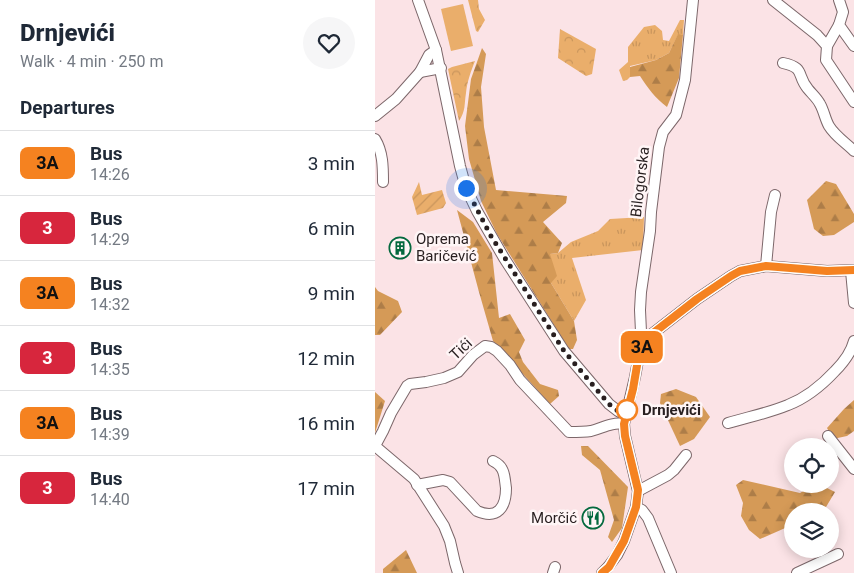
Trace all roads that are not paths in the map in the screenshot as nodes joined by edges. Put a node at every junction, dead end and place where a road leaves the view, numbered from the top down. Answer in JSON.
{"nodes":[{"id":1,"x":419,"y":0,"type":"edge"},
{"id":2,"x":693,"y":0,"type":"edge"},
{"id":3,"x":773,"y":0,"type":"edge"},
{"id":4,"x":839,"y":0,"type":"edge"},
{"id":5,"x":839,"y":25,"type":"junction"},
{"id":6,"x":827,"y":46,"type":"junction"},
{"id":7,"x":854,"y":46,"type":"edge"},
{"id":8,"x":436,"y":50,"type":"junction"},
{"id":9,"x":783,"y":62,"type":"dead end"},
{"id":10,"x":441,"y":68,"type":"junction"},
{"id":11,"x":420,"y":72,"type":"junction"},
{"id":12,"x":854,"y":102,"type":"edge"},
{"id":13,"x":375,"y":116,"type":"edge"},
{"id":14,"x":375,"y":139,"type":"edge"},
{"id":15,"x":854,"y":151,"type":"edge"},
{"id":16,"x":383,"y":182,"type":"dead end"},
{"id":17,"x":775,"y":195,"type":"dead end"},
{"id":18,"x":766,"y":266,"type":"junction"},
{"id":19,"x":852,"y":271,"type":"edge"},
{"id":20,"x":854,"y":303,"type":"edge"},
{"id":21,"x":854,"y":341,"type":"edge"},
{"id":22,"x":645,"y":342,"type":"junction"},
{"id":23,"x":621,"y":421,"type":"junction"},
{"id":24,"x":728,"y":423,"type":"dead end"},
{"id":25,"x":828,"y":436,"type":"dead end"},
{"id":26,"x":686,"y":455,"type":"dead end"},
{"id":27,"x":493,"y":460,"type":"dead end"},
{"id":28,"x":854,"y":470,"type":"edge"},
{"id":29,"x":417,"y":485,"type":"junction"},
{"id":30,"x":638,"y":490,"type":"junction"},
{"id":31,"x":636,"y":507,"type":"junction"},
{"id":32,"x":829,"y":558,"type":"edge"},
{"id":33,"x":458,"y":573,"type":"edge"},
{"id":34,"x":602,"y":573,"type":"edge"},
{"id":35,"x":671,"y":573,"type":"edge"},
{"id":36,"x":797,"y":573,"type":"edge"}],
"edges":[{"from":1,"to":8,"type":"street"},
{"from":2,"to":22,"type":"street","name":"Bilogorska"},
{"from":3,"to":6,"type":"street"},
{"from":4,"to":5,"type":"street"},
{"from":5,"to":6,"type":"street"},
{"from":5,"to":7,"type":"street"},
{"from":6,"to":12,"type":"street"},
{"from":8,"to":10,"type":"street"},
{"from":8,"to":11,"type":"street"},
{"from":9,"to":15,"type":"street"},
{"from":10,"to":11,"type":"street"},
{"from":10,"to":23,"type":"street"},
{"from":11,"to":13,"type":"street"},
{"from":14,"to":16,"type":"street"},
{"from":17,"to":18,"type":"street"},
{"from":18,"to":19,"type":"street"},
{"from":18,"to":22,"type":"street"},
{"from":19,"to":20,"type":"street"},
{"from":21,"to":24,"type":"street"},
{"from":22,"to":23,"type":"street"},
{"from":23,"to":29,"type":"street","name":"Tići"},
{"from":23,"to":30,"type":"street"},
{"from":25,"to":28,"type":"street"},
{"from":26,"to":30,"type":"street"},
{"from":27,"to":29,"type":"street"},
{"from":29,"to":33,"type":"street","name":"Tići"},
{"from":30,"to":31,"type":"street"},
{"from":31,"to":34,"type":"street"},
{"from":31,"to":35,"type":"street"},
{"from":32,"to":36,"type":"street"}]}
